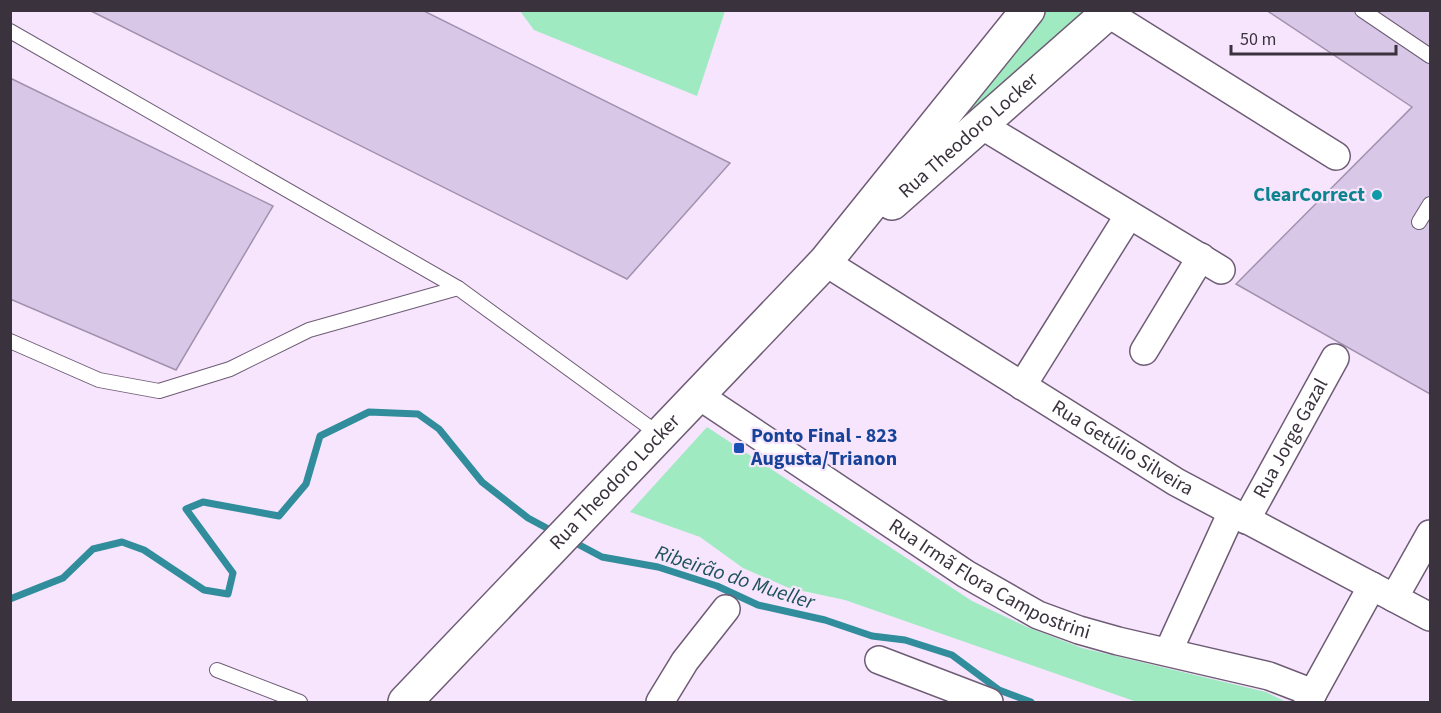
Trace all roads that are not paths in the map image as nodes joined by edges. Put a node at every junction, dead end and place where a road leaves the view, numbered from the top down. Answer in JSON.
{"nodes":[{"id":1,"x":1028,"y":10,"type":"edge"},
{"id":2,"x":1362,"y":10,"type":"edge"},
{"id":3,"x":1110,"y":12,"type":"edge"},
{"id":4,"x":10,"y":31,"type":"edge"},
{"id":5,"x":1431,"y":56,"type":"edge"},
{"id":6,"x":981,"y":125,"type":"junction"},
{"id":7,"x":1336,"y":156,"type":"dead end"},
{"id":8,"x":1431,"y":204,"type":"edge"},
{"id":9,"x":1129,"y":215,"type":"junction"},
{"id":10,"x":1419,"y":222,"type":"dead end"},
{"id":11,"x":825,"y":262,"type":"junction"},
{"id":12,"x":458,"y":288,"type":"junction"},
{"id":13,"x":10,"y":340,"type":"edge"},
{"id":14,"x":1144,"y":351,"type":"dead end"},
{"id":15,"x":1335,"y":358,"type":"dead end"},
{"id":16,"x":1022,"y":386,"type":"junction"},
{"id":17,"x":698,"y":395,"type":"junction"},
{"id":18,"x":660,"y":435,"type":"junction"},
{"id":19,"x":1239,"y":516,"type":"junction"},
{"id":20,"x":1431,"y":534,"type":"edge"},
{"id":21,"x":1383,"y":592,"type":"junction"},
{"id":22,"x":726,"y":609,"type":"dead end"},
{"id":23,"x":1431,"y":617,"type":"edge"},
{"id":24,"x":1168,"y":652,"type":"junction"},
{"id":25,"x":879,"y":660,"type":"dead end"},
{"id":26,"x":218,"y":670,"type":"dead end"},
{"id":27,"x":1311,"y":698,"type":"edge"},
{"id":28,"x":300,"y":702,"type":"edge"},
{"id":29,"x":405,"y":702,"type":"edge"},
{"id":30,"x":660,"y":702,"type":"edge"},
{"id":31,"x":989,"y":702,"type":"edge"}],
"edges":[{"from":1,"to":11,"type":"main road","name":"Rua Theodoro Locker"},
{"from":2,"to":5,"type":"lane"},
{"from":3,"to":6,"type":"main road","name":"Rua Theodoro Locker"},
{"from":3,"to":7,"type":"street"},
{"from":4,"to":12,"type":"lane"},
{"from":6,"to":9,"type":"street"},
{"from":6,"to":11,"type":"main road","name":"Rua Theodoro Locker"},
{"from":8,"to":10,"type":"lane"},
{"from":9,"to":14,"type":"street"},
{"from":9,"to":16,"type":"street"},
{"from":11,"to":16,"type":"street","name":"Rua Getúlio Silveira"},
{"from":11,"to":17,"type":"main road","name":"Rua Theodoro Locker"},
{"from":12,"to":13,"type":"lane"},
{"from":12,"to":18,"type":"lane"},
{"from":15,"to":19,"type":"street","name":"Rua Jorge Gazal"},
{"from":16,"to":19,"type":"street","name":"Rua Getúlio Silveira"},
{"from":17,"to":18,"type":"main road","name":"Rua Theodoro Locker"},
{"from":17,"to":24,"type":"street","name":"Rua Irmã Flora Campostrini"},
{"from":18,"to":29,"type":"main road","name":"Rua Theodoro Locker"},
{"from":19,"to":21,"type":"street","name":"Rua Getúlio Silveira"},
{"from":19,"to":24,"type":"street","name":"Rua Jorge Gazal"},
{"from":20,"to":21,"type":"street"},
{"from":21,"to":23,"type":"street","name":"Rua Getúlio Silveira"},
{"from":21,"to":27,"type":"street"},
{"from":22,"to":30,"type":"street"},
{"from":24,"to":27,"type":"street","name":"Rua Irmã Flora Campostrini"},
{"from":25,"to":31,"type":"street"},
{"from":26,"to":28,"type":"lane"}]}
